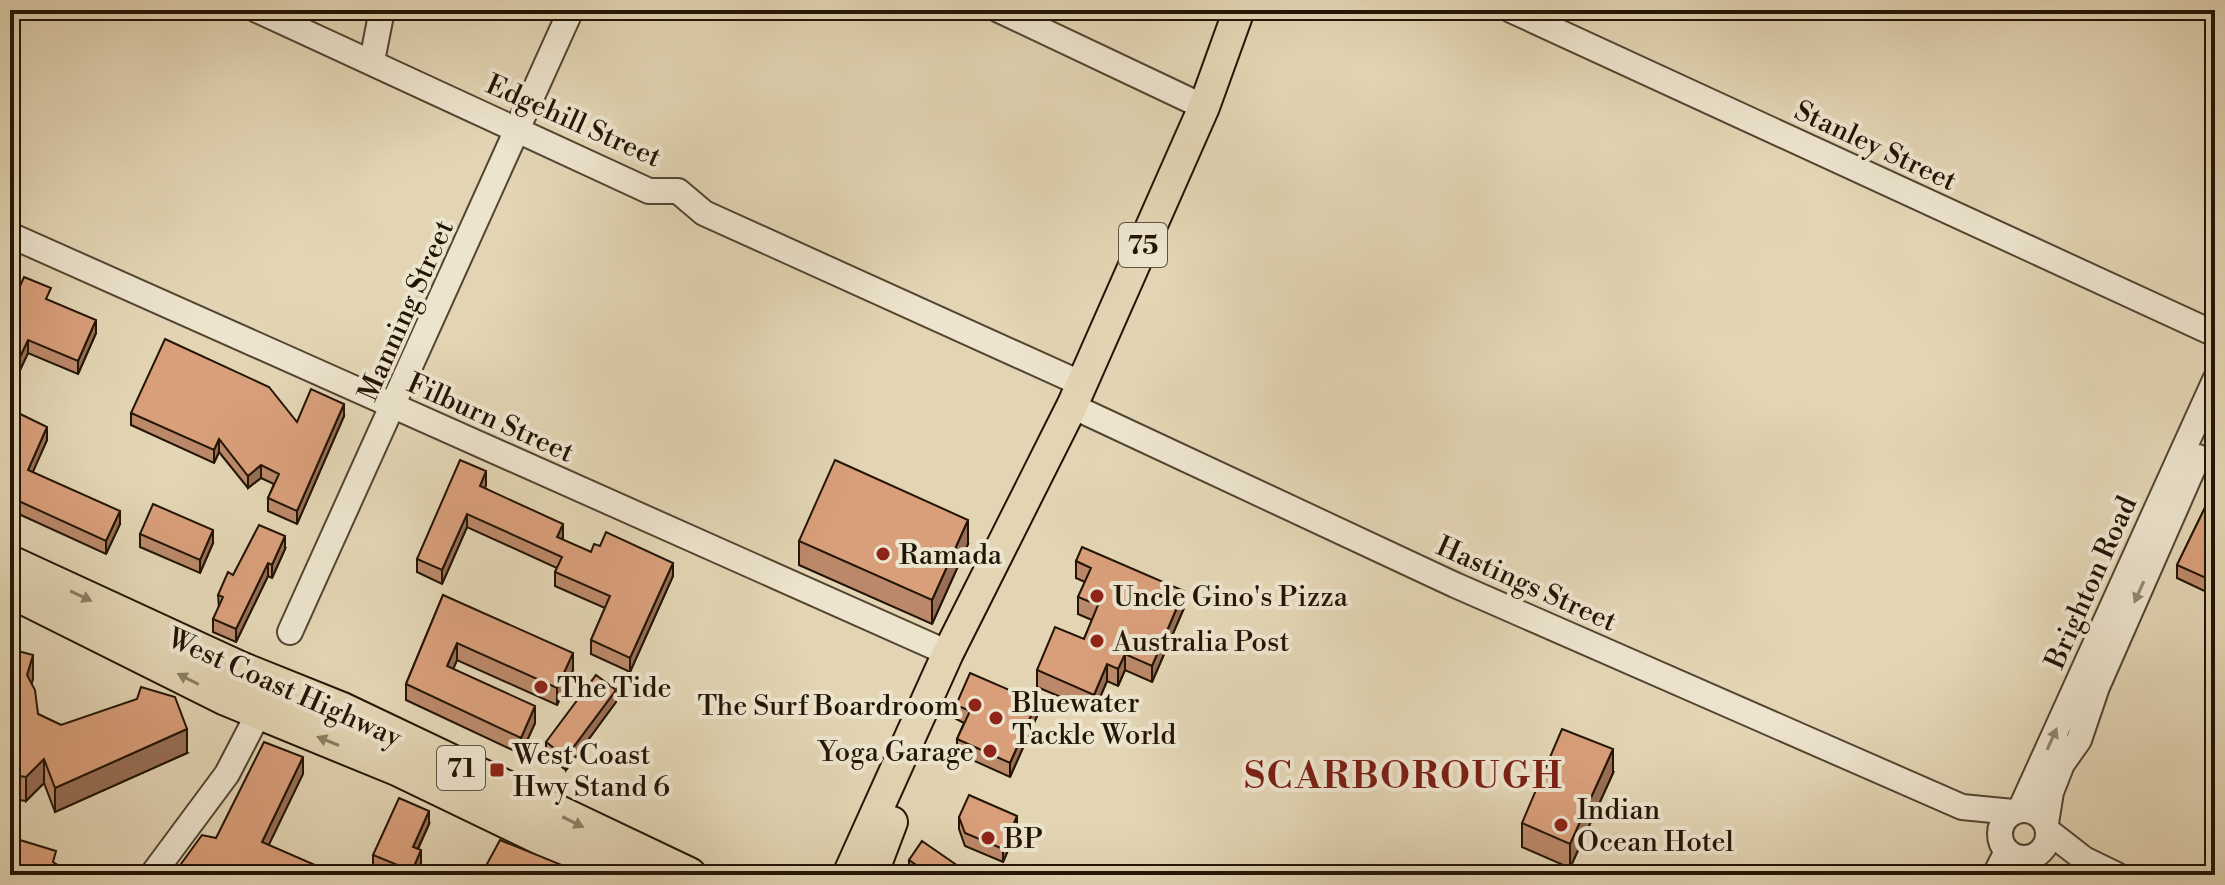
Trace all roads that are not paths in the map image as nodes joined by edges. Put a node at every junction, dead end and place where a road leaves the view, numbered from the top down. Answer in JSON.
{"nodes":[{"id":1,"x":257,"y":10,"type":"edge"},
{"id":2,"x":382,"y":10,"type":"edge"},
{"id":3,"x":571,"y":10,"type":"edge"},
{"id":4,"x":999,"y":10,"type":"edge"},
{"id":5,"x":1239,"y":10,"type":"edge"},
{"id":6,"x":1511,"y":10,"type":"edge"},
{"id":7,"x":372,"y":61,"type":"junction"},
{"id":8,"x":1204,"y":107,"type":"junction"},
{"id":9,"x":520,"y":130,"type":"junction"},
{"id":10,"x":10,"y":235,"type":"edge"},
{"id":11,"x":2215,"y":334,"type":"edge"},
{"id":12,"x":2215,"y":380,"type":"edge"},
{"id":13,"x":1077,"y":395,"type":"junction"},
{"id":14,"x":394,"y":406,"type":"junction"},
{"id":15,"x":2215,"y":418,"type":"edge"},
{"id":16,"x":10,"y":563,"type":"edge"},
{"id":17,"x":10,"y":590,"type":"edge"},
{"id":18,"x":290,"y":632,"type":"dead end"},
{"id":19,"x":948,"y":653,"type":"junction"},
{"id":20,"x":274,"y":683,"type":"junction"},
{"id":21,"x":259,"y":713,"type":"junction"},
{"id":22,"x":1962,"y":807,"type":"junction"},
{"id":23,"x":2017,"y":811,"type":"junction"},
{"id":24,"x":2047,"y":827,"type":"junction"},
{"id":25,"x":2018,"y":857,"type":"edge"},
{"id":26,"x":2084,"y":859,"type":"junction"},
{"id":27,"x":152,"y":875,"type":"edge"},
{"id":28,"x":619,"y":875,"type":"edge"},
{"id":29,"x":689,"y":875,"type":"edge"},
{"id":30,"x":848,"y":875,"type":"edge"},
{"id":31,"x":872,"y":875,"type":"edge"},
{"id":32,"x":1995,"y":875,"type":"edge"},
{"id":33,"x":2117,"y":875,"type":"edge"}],
"edges":[{"from":1,"to":7,"type":"street","name":"Edgehill Street"},
{"from":2,"to":7,"type":"street"},
{"from":3,"to":9,"type":"street","name":"Manning Street"},
{"from":4,"to":8,"type":"street"},
{"from":5,"to":8,"type":"main road","number":"75"},
{"from":6,"to":11,"type":"street","name":"Stanley Street"},
{"from":7,"to":9,"type":"street","name":"Edgehill Street"},
{"from":8,"to":13,"type":"main road","number":"75"},
{"from":9,"to":13,"type":"street","name":"Edgehill Street"},
{"from":9,"to":14,"type":"street","name":"Manning Street"},
{"from":10,"to":14,"type":"street","name":"Filburn Street"},
{"from":23,"to":12,"type":"street","name":"Brighton Road","one_way":true},
{"from":13,"to":19,"type":"main road","number":"75"},
{"from":13,"to":22,"type":"street","name":"Hastings Street"},
{"from":14,"to":18,"type":"street","name":"Manning Street"},
{"from":14,"to":19,"type":"street","name":"Filburn Street"},
{"from":15,"to":24,"type":"street","name":"Brighton Road","one_way":true},
{"from":16,"to":20,"type":"highway","name":"West Coast Highway","number":"71","one_way":true},
{"from":21,"to":17,"type":"highway","name":"West Coast Highway","number":"71","one_way":true},
{"from":19,"to":30,"type":"main road","number":"75"},
{"from":19,"to":31,"type":"main road","number":"75"},
{"from":20,"to":21,"type":"street"},
{"from":20,"to":29,"type":"highway","name":"West Coast Highway","number":"71","one_way":true},
{"from":21,"to":27,"type":"street"},
{"from":28,"to":21,"type":"highway","name":"West Coast Highway","number":"71","one_way":true},
{"from":22,"to":23,"type":"street","name":"Hastings Street"},
{"from":22,"to":25,"type":"street","name":"Hastings Street"},
{"from":23,"to":24,"type":"street"},
{"from":23,"to":25,"type":"street"},
{"from":24,"to":25,"type":"street"},
{"from":24,"to":26,"type":"street"},
{"from":25,"to":26,"type":"street"},
{"from":25,"to":32,"type":"street"},
{"from":26,"to":33,"type":"street"}]}
